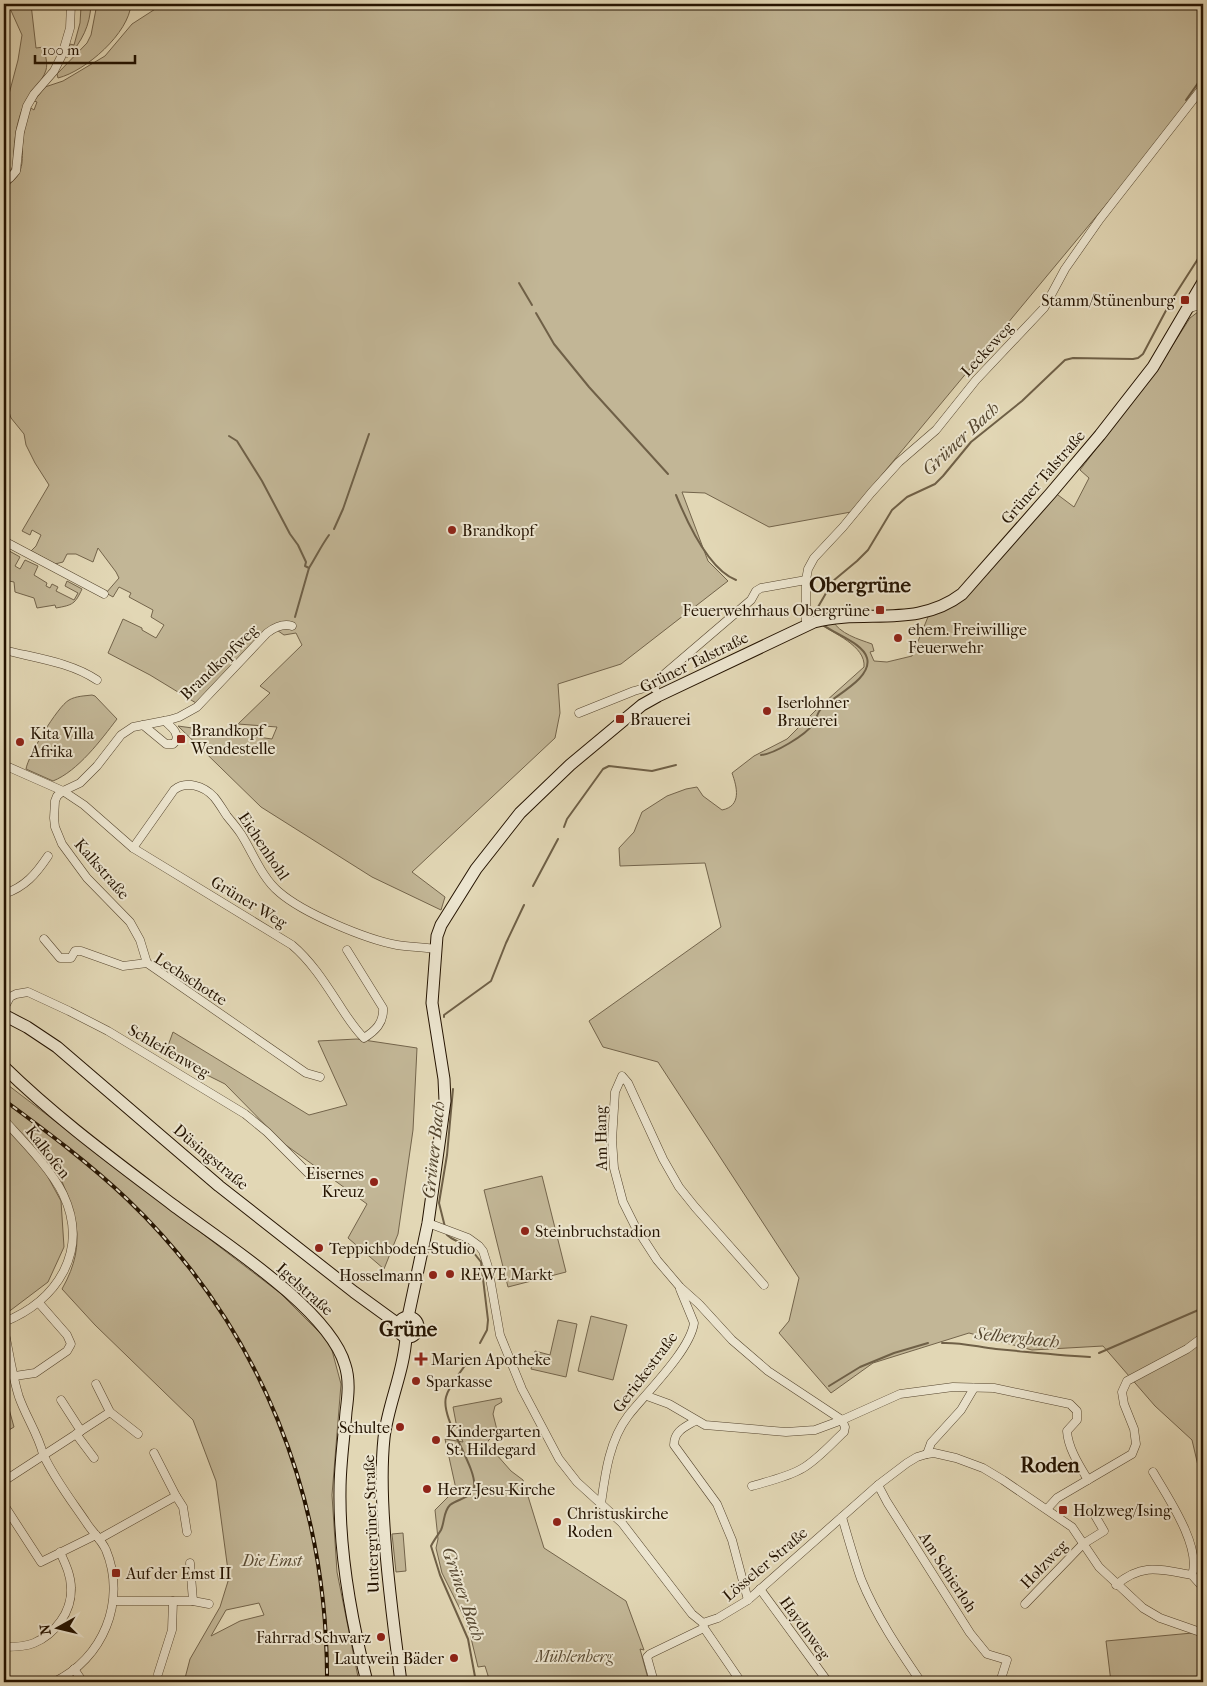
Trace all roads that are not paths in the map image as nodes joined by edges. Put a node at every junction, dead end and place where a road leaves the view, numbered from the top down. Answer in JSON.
{"nodes":[{"id":1,"x":71,"y":4,"type":"edge"},
{"id":2,"x":1203,"y":87,"type":"edge"},
{"id":3,"x":4,"y":181,"type":"edge"},
{"id":4,"x":1203,"y":282,"type":"edge"},
{"id":5,"x":1203,"y":304,"type":"edge"},
{"id":6,"x":1187,"y":309,"type":"junction"},
{"id":7,"x":4,"y":496,"type":"edge"},
{"id":8,"x":4,"y":507,"type":"edge"},
{"id":9,"x":4,"y":541,"type":"edge"},
{"id":10,"x":806,"y":580,"type":"junction"},
{"id":11,"x":104,"y":594,"type":"dead end"},
{"id":12,"x":814,"y":622,"type":"junction"},
{"id":13,"x":292,"y":626,"type":"dead end"},
{"id":14,"x":4,"y":650,"type":"edge"},
{"id":15,"x":97,"y":680,"type":"dead end"},
{"id":16,"x":656,"y":691,"type":"junction"},
{"id":17,"x":579,"y":713,"type":"dead end"},
{"id":18,"x":165,"y":721,"type":"junction"},
{"id":19,"x":143,"y":725,"type":"junction"},
{"id":20,"x":4,"y":764,"type":"edge"},
{"id":21,"x":63,"y":790,"type":"junction"},
{"id":22,"x":133,"y":848,"type":"junction"},
{"id":23,"x":48,"y":856,"type":"dead end"},
{"id":24,"x":4,"y":894,"type":"edge"},
{"id":25,"x":44,"y":939,"type":"dead end"},
{"id":26,"x":435,"y":949,"type":"junction"},
{"id":27,"x":347,"y":950,"type":"dead end"},
{"id":28,"x":147,"y":964,"type":"junction"},
{"id":29,"x":4,"y":1008,"type":"edge"},
{"id":30,"x":4,"y":1015,"type":"edge"},
{"id":31,"x":4,"y":1067,"type":"edge"},
{"id":32,"x":320,"y":1077,"type":"dead end"},
{"id":33,"x":4,"y":1120,"type":"edge"},
{"id":34,"x":308,"y":1173,"type":"dead end"},
{"id":35,"x":428,"y":1223,"type":"junction"},
{"id":36,"x":764,"y":1285,"type":"dead end"},
{"id":37,"x":680,"y":1287,"type":"junction"},
{"id":38,"x":39,"y":1303,"type":"junction"},
{"id":39,"x":408,"y":1317,"type":"junction"},
{"id":40,"x":4,"y":1322,"type":"edge"},
{"id":41,"x":398,"y":1324,"type":"junction"},
{"id":42,"x":4,"y":1329,"type":"edge"},
{"id":43,"x":406,"y":1337,"type":"junction"},
{"id":44,"x":1203,"y":1337,"type":"edge"},
{"id":45,"x":15,"y":1376,"type":"junction"},
{"id":46,"x":96,"y":1384,"type":"dead end"},
{"id":47,"x":974,"y":1388,"type":"junction"},
{"id":48,"x":647,"y":1396,"type":"junction"},
{"id":49,"x":60,"y":1400,"type":"dead end"},
{"id":50,"x":110,"y":1412,"type":"junction"},
{"id":51,"x":842,"y":1420,"type":"junction"},
{"id":52,"x":695,"y":1421,"type":"junction"},
{"id":53,"x":78,"y":1432,"type":"junction"},
{"id":54,"x":138,"y":1434,"type":"dead end"},
{"id":55,"x":154,"y":1453,"type":"dead end"},
{"id":56,"x":43,"y":1454,"type":"junction"},
{"id":57,"x":927,"y":1454,"type":"junction"},
{"id":58,"x":94,"y":1458,"type":"dead end"},
{"id":59,"x":1153,"y":1472,"type":"dead end"},
{"id":60,"x":1088,"y":1480,"type":"junction"},
{"id":61,"x":4,"y":1481,"type":"edge"},
{"id":62,"x":878,"y":1485,"type":"junction"},
{"id":63,"x":752,"y":1486,"type":"dead end"},
{"id":64,"x":176,"y":1496,"type":"junction"},
{"id":65,"x":601,"y":1504,"type":"junction"},
{"id":66,"x":4,"y":1505,"type":"edge"},
{"id":67,"x":1047,"y":1509,"type":"junction"},
{"id":68,"x":1093,"y":1512,"type":"dead end"},
{"id":69,"x":842,"y":1517,"type":"junction"},
{"id":70,"x":187,"y":1532,"type":"dead end"},
{"id":71,"x":98,"y":1537,"type":"junction"},
{"id":72,"x":1083,"y":1544,"type":"junction"},
{"id":73,"x":60,"y":1552,"type":"junction"},
{"id":74,"x":190,"y":1563,"type":"dead end"},
{"id":75,"x":1192,"y":1575,"type":"junction"},
{"id":76,"x":1200,"y":1584,"type":"dead end"},
{"id":77,"x":1116,"y":1585,"type":"junction"},
{"id":78,"x":760,"y":1589,"type":"junction"},
{"id":79,"x":748,"y":1600,"type":"junction"},
{"id":80,"x":114,"y":1601,"type":"junction"},
{"id":81,"x":173,"y":1601,"type":"junction"},
{"id":82,"x":193,"y":1601,"type":"junction"},
{"id":83,"x":209,"y":1604,"type":"dead end"},
{"id":84,"x":1025,"y":1604,"type":"dead end"},
{"id":85,"x":704,"y":1625,"type":"junction"},
{"id":86,"x":1203,"y":1633,"type":"edge"},
{"id":87,"x":4,"y":1647,"type":"edge"},
{"id":88,"x":74,"y":1669,"type":"junction"},
{"id":89,"x":158,"y":1674,"type":"dead end"},
{"id":90,"x":54,"y":1682,"type":"edge"},
{"id":91,"x":83,"y":1682,"type":"edge"},
{"id":92,"x":367,"y":1682,"type":"edge"},
{"id":93,"x":401,"y":1682,"type":"edge"},
{"id":94,"x":654,"y":1682,"type":"edge"},
{"id":95,"x":741,"y":1682,"type":"edge"},
{"id":96,"x":828,"y":1682,"type":"edge"},
{"id":97,"x":921,"y":1682,"type":"edge"},
{"id":98,"x":1000,"y":1682,"type":"edge"}],
"edges":[{"from":1,"to":3,"type":"street"},
{"from":2,"to":10,"type":"street","name":"Leckeweg"},
{"from":4,"to":6,"type":"main road","name":"Grüner Talstraße"},
{"from":5,"to":6,"type":"street"},
{"from":6,"to":12,"type":"main road","name":"Grüner Talstraße"},
{"from":7,"to":8,"type":"street"},
{"from":9,"to":11,"type":"street"},
{"from":10,"to":12,"type":"street","name":"Leckeweg"},
{"from":10,"to":16,"type":"street"},
{"from":12,"to":16,"type":"main road","name":"Grüner Talstraße"},
{"from":13,"to":18,"type":"street","name":"Brandkopfweg"},
{"from":14,"to":15,"type":"street"},
{"from":16,"to":17,"type":"street"},
{"from":16,"to":26,"type":"main road","name":"Grüner Talstraße"},
{"from":18,"to":19,"type":"street","name":"Brandkopfweg"},
{"from":18,"to":19,"type":"street"},
{"from":19,"to":21,"type":"street","name":"Brandkopfweg"},
{"from":20,"to":21,"type":"street","name":"Grüner Weg"},
{"from":21,"to":22,"type":"street","name":"Grüner Weg"},
{"from":21,"to":28,"type":"street","name":"Kalkstraße"},
{"from":22,"to":26,"type":"street","name":"Eichenhohl"},
{"from":22,"to":27,"type":"street","name":"Grüner Weg"},
{"from":23,"to":24,"type":"street"},
{"from":25,"to":28,"type":"street","name":"Lechschotte"},
{"from":26,"to":35,"type":"main road","name":"Grüner Talstraße"},
{"from":28,"to":32,"type":"street","name":"Lechschotte"},
{"from":29,"to":34,"type":"street","name":"Schleifenweg"},
{"from":30,"to":41,"type":"main road","name":"Düsingstraße"},
{"from":31,"to":92,"type":"main road","name":"Igelstraße"},
{"from":33,"to":38,"type":"street","name":"Kalkofen"},
{"from":35,"to":39,"type":"main road","name":"Grüner Talstraße"},
{"from":35,"to":65,"type":"street"},
{"from":36,"to":37,"type":"street","name":"Am Hang"},
{"from":37,"to":48,"type":"street","name":"Gerickestraße"},
{"from":37,"to":51,"type":"street","name":"Am Hang"},
{"from":38,"to":40,"type":"street","name":"Kalkofen"},
{"from":38,"to":45,"type":"street"},
{"from":39,"to":41,"type":"main road"},
{"from":39,"to":43,"type":"main road"},
{"from":41,"to":43,"type":"main road"},
{"from":42,"to":45,"type":"street"},
{"from":43,"to":93,"type":"main road","name":"Untergrüner Straße"},
{"from":44,"to":60,"type":"street"},
{"from":45,"to":56,"type":"street"},
{"from":46,"to":50,"type":"street"},
{"from":47,"to":51,"type":"street"},
{"from":47,"to":57,"type":"street"},
{"from":47,"to":60,"type":"street"},
{"from":48,"to":52,"type":"street"},
{"from":48,"to":65,"type":"street","name":"Gerickestraße"},
{"from":49,"to":53,"type":"street"},
{"from":50,"to":53,"type":"street"},
{"from":50,"to":54,"type":"street"},
{"from":51,"to":52,"type":"street"},
{"from":51,"to":63,"type":"street"},
{"from":52,"to":79,"type":"street"},
{"from":53,"to":56,"type":"street"},
{"from":53,"to":58,"type":"street"},
{"from":55,"to":64,"type":"street"},
{"from":56,"to":61,"type":"street"},
{"from":56,"to":71,"type":"street"},
{"from":57,"to":62,"type":"street","name":"Lösseler Straße"},
{"from":57,"to":67,"type":"street"},
{"from":59,"to":75,"type":"street"},
{"from":60,"to":67,"type":"street"},
{"from":62,"to":69,"type":"street","name":"Lösseler Straße"},
{"from":62,"to":98,"type":"street","name":"Am Schierloh"},
{"from":64,"to":70,"type":"street"},
{"from":64,"to":71,"type":"street"},
{"from":65,"to":85,"type":"street"},
{"from":66,"to":73,"type":"street"},
{"from":67,"to":72,"type":"street"},
{"from":68,"to":72,"type":"street"},
{"from":69,"to":78,"type":"street","name":"Lösseler Straße"},
{"from":69,"to":97,"type":"street"},
{"from":71,"to":73,"type":"street"},
{"from":71,"to":80,"type":"street"},
{"from":72,"to":77,"type":"street"},
{"from":72,"to":84,"type":"street","name":"Holzweg"},
{"from":73,"to":87,"type":"street"},
{"from":74,"to":82,"type":"street"},
{"from":75,"to":76,"type":"street"},
{"from":75,"to":77,"type":"street"},
{"from":77,"to":86,"type":"street"},
{"from":78,"to":79,"type":"street","name":"Lösseler Straße"},
{"from":78,"to":96,"type":"street","name":"Haydnweg"},
{"from":79,"to":85,"type":"street","name":"Lösseler Straße"},
{"from":80,"to":81,"type":"street"},
{"from":80,"to":88,"type":"street"},
{"from":81,"to":82,"type":"street"},
{"from":81,"to":89,"type":"street"},
{"from":82,"to":83,"type":"street"},
{"from":85,"to":94,"type":"street","name":"Lösseler Straße"},
{"from":85,"to":95,"type":"street"},
{"from":88,"to":90,"type":"street"},
{"from":88,"to":91,"type":"street"}]}
